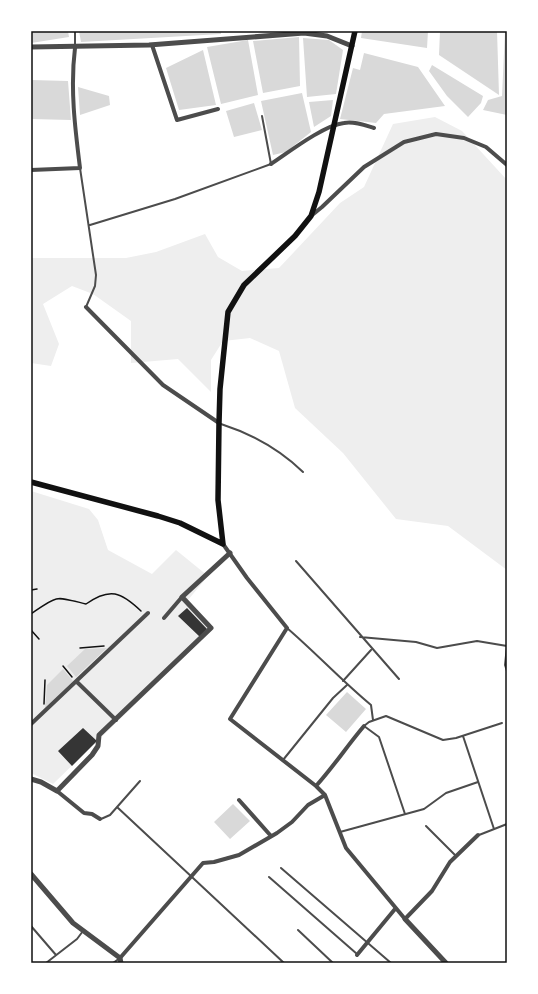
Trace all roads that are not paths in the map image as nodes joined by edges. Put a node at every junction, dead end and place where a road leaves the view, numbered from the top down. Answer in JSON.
{"nodes":[{"id":1,"x":75,"y":31,"type":"edge"},
{"id":2,"x":355,"y":31,"type":"edge"},
{"id":3,"x":152,"y":45,"type":"junction"},
{"id":4,"x":352,"y":46,"type":"junction"},
{"id":5,"x":31,"y":47,"type":"edge"},
{"id":6,"x":75,"y":48,"type":"junction"},
{"id":7,"x":218,"y":109,"type":"dead end"},
{"id":8,"x":262,"y":116,"type":"dead end"},
{"id":9,"x":333,"y":125,"type":"junction"},
{"id":10,"x":374,"y":128,"type":"dead end"},
{"id":11,"x":271,"y":164,"type":"junction"},
{"id":12,"x":507,"y":165,"type":"edge"},
{"id":13,"x":80,"y":168,"type":"junction"},
{"id":14,"x":31,"y":170,"type":"edge"},
{"id":15,"x":310,"y":216,"type":"junction"},
{"id":16,"x":90,"y":226,"type":"junction"},
{"id":17,"x":86,"y":307,"type":"joint"},
{"id":18,"x":219,"y":424,"type":"junction"},
{"id":19,"x":303,"y":472,"type":"dead end"},
{"id":20,"x":31,"y":482,"type":"edge"},
{"id":21,"x":223,"y":544,"type":"junction"},
{"id":22,"x":230,"y":553,"type":"junction"},
{"id":23,"x":296,"y":561,"type":"dead end"},
{"id":24,"x":182,"y":597,"type":"junction"},
{"id":25,"x":146,"y":614,"type":"road end"},
{"id":26,"x":164,"y":618,"type":"dead end"},
{"id":27,"x":287,"y":628,"type":"junction"},
{"id":28,"x":360,"y":637,"type":"junction"},
{"id":29,"x":371,"y":650,"type":"junction"},
{"id":30,"x":507,"y":671,"type":"edge"},
{"id":31,"x":399,"y":679,"type":"dead end"},
{"id":32,"x":77,"y":682,"type":"junction"},
{"id":33,"x":343,"y":682,"type":"junction"},
{"id":34,"x":347,"y":685,"type":"junction"},
{"id":35,"x":116,"y":720,"type":"junction"},
{"id":36,"x":373,"y":720,"type":"junction"},
{"id":37,"x":502,"y":723,"type":"dead end"},
{"id":38,"x":31,"y":724,"type":"edge"},
{"id":39,"x":364,"y":726,"type":"junction"},
{"id":40,"x":463,"y":736,"type":"junction"},
{"id":41,"x":283,"y":760,"type":"junction"},
{"id":42,"x":31,"y":779,"type":"edge"},
{"id":43,"x":140,"y":781,"type":"dead end"},
{"id":44,"x":478,"y":782,"type":"junction"},
{"id":45,"x":316,"y":786,"type":"junction"},
{"id":46,"x":57,"y":790,"type":"junction"},
{"id":47,"x":325,"y":795,"type":"junction"},
{"id":48,"x":239,"y":800,"type":"dead end"},
{"id":49,"x":117,"y":807,"type":"junction"},
{"id":50,"x":405,"y":814,"type":"junction"},
{"id":51,"x":100,"y":819,"type":"joint"},
{"id":52,"x":507,"y":824,"type":"edge"},
{"id":53,"x":426,"y":826,"type":"dead end"},
{"id":54,"x":494,"y":829,"type":"junction"},
{"id":55,"x":339,"y":832,"type":"junction"},
{"id":56,"x":478,"y":835,"type":"joint"},
{"id":57,"x":271,"y":836,"type":"junction"},
{"id":58,"x":456,"y":856,"type":"junction"},
{"id":59,"x":281,"y":868,"type":"dead end"},
{"id":60,"x":31,"y":874,"type":"edge"},
{"id":61,"x":192,"y":876,"type":"junction"},
{"id":62,"x":269,"y":877,"type":"dead end"},
{"id":63,"x":395,"y":909,"type":"junction"},
{"id":64,"x":405,"y":919,"type":"junction"},
{"id":65,"x":31,"y":926,"type":"edge"},
{"id":66,"x":82,"y":929,"type":"junction"},
{"id":67,"x":298,"y":930,"type":"dead end"},
{"id":68,"x":368,"y":942,"type":"junction"},
{"id":69,"x":56,"y":955,"type":"junction"},
{"id":70,"x":357,"y":955,"type":"joint"},
{"id":71,"x":120,"y":960,"type":"edge"},
{"id":72,"x":46,"y":963,"type":"edge"},
{"id":73,"x":113,"y":963,"type":"edge"},
{"id":74,"x":284,"y":963,"type":"edge"},
{"id":75,"x":333,"y":963,"type":"edge"},
{"id":76,"x":391,"y":963,"type":"edge"},
{"id":77,"x":446,"y":963,"type":"edge"}],
"edges":[{"from":1,"to":6,"type":"lane"},
{"from":2,"to":4,"type":"main road"},
{"from":3,"to":4,"type":"street"},
{"from":3,"to":6,"type":"street"},
{"from":3,"to":7,"type":"street"},
{"from":4,"to":9,"type":"main road"},
{"from":5,"to":6,"type":"street"},
{"from":6,"to":13,"type":"street"},
{"from":8,"to":11,"type":"lane"},
{"from":9,"to":10,"type":"street"},
{"from":9,"to":11,"type":"street"},
{"from":9,"to":15,"type":"main road"},
{"from":11,"to":16,"type":"lane"},
{"from":12,"to":15,"type":"street"},
{"from":13,"to":14,"type":"street"},
{"from":13,"to":16,"type":"lane"},
{"from":15,"to":18,"type":"main road"},
{"from":16,"to":17,"type":"lane"},
{"from":17,"to":18,"type":"street"},
{"from":18,"to":19,"type":"lane"},
{"from":18,"to":21,"type":"main road"},
{"from":20,"to":21,"type":"main road"},
{"from":21,"to":22,"type":"street"},
{"from":22,"to":24,"type":"street"},
{"from":22,"to":27,"type":"street"},
{"from":23,"to":28,"type":"lane"},
{"from":24,"to":26,"type":"street"},
{"from":24,"to":35,"type":"street"},
{"from":25,"to":32,"type":"street"},
{"from":27,"to":33,"type":"lane"},
{"from":27,"to":41,"type":"street"},
{"from":28,"to":29,"type":"lane"},
{"from":28,"to":30,"type":"lane"},
{"from":29,"to":31,"type":"lane"},
{"from":29,"to":33,"type":"lane"},
{"from":32,"to":35,"type":"street"},
{"from":32,"to":38,"type":"street"},
{"from":33,"to":34,"type":"lane"},
{"from":34,"to":36,"type":"lane"},
{"from":34,"to":41,"type":"lane"},
{"from":35,"to":46,"type":"street"},
{"from":36,"to":39,"type":"lane"},
{"from":36,"to":40,"type":"lane"},
{"from":37,"to":40,"type":"lane"},
{"from":39,"to":45,"type":"street"},
{"from":39,"to":50,"type":"lane"},
{"from":40,"to":44,"type":"lane"},
{"from":41,"to":45,"type":"street"},
{"from":42,"to":46,"type":"street"},
{"from":43,"to":49,"type":"lane"},
{"from":44,"to":50,"type":"lane"},
{"from":44,"to":54,"type":"lane"},
{"from":45,"to":47,"type":"street"},
{"from":46,"to":51,"type":"street"},
{"from":47,"to":55,"type":"street"},
{"from":47,"to":57,"type":"street"},
{"from":48,"to":57,"type":"street"},
{"from":49,"to":51,"type":"lane"},
{"from":49,"to":61,"type":"lane"},
{"from":50,"to":55,"type":"lane"},
{"from":52,"to":54,"type":"lane"},
{"from":53,"to":58,"type":"lane"},
{"from":54,"to":56,"type":"lane"},
{"from":55,"to":63,"type":"street"},
{"from":56,"to":58,"type":"street"},
{"from":57,"to":61,"type":"street"},
{"from":58,"to":64,"type":"street"},
{"from":59,"to":68,"type":"lane"},
{"from":60,"to":66,"type":"street"},
{"from":61,"to":71,"type":"street"},
{"from":61,"to":74,"type":"lane"},
{"from":62,"to":70,"type":"lane"},
{"from":63,"to":64,"type":"street"},
{"from":63,"to":68,"type":"street"},
{"from":64,"to":77,"type":"street"},
{"from":65,"to":69,"type":"lane"},
{"from":66,"to":69,"type":"lane"},
{"from":66,"to":71,"type":"street"},
{"from":67,"to":75,"type":"lane"},
{"from":68,"to":70,"type":"street"},
{"from":68,"to":76,"type":"lane"},
{"from":69,"to":72,"type":"lane"},
{"from":71,"to":73,"type":"lane"}]}
